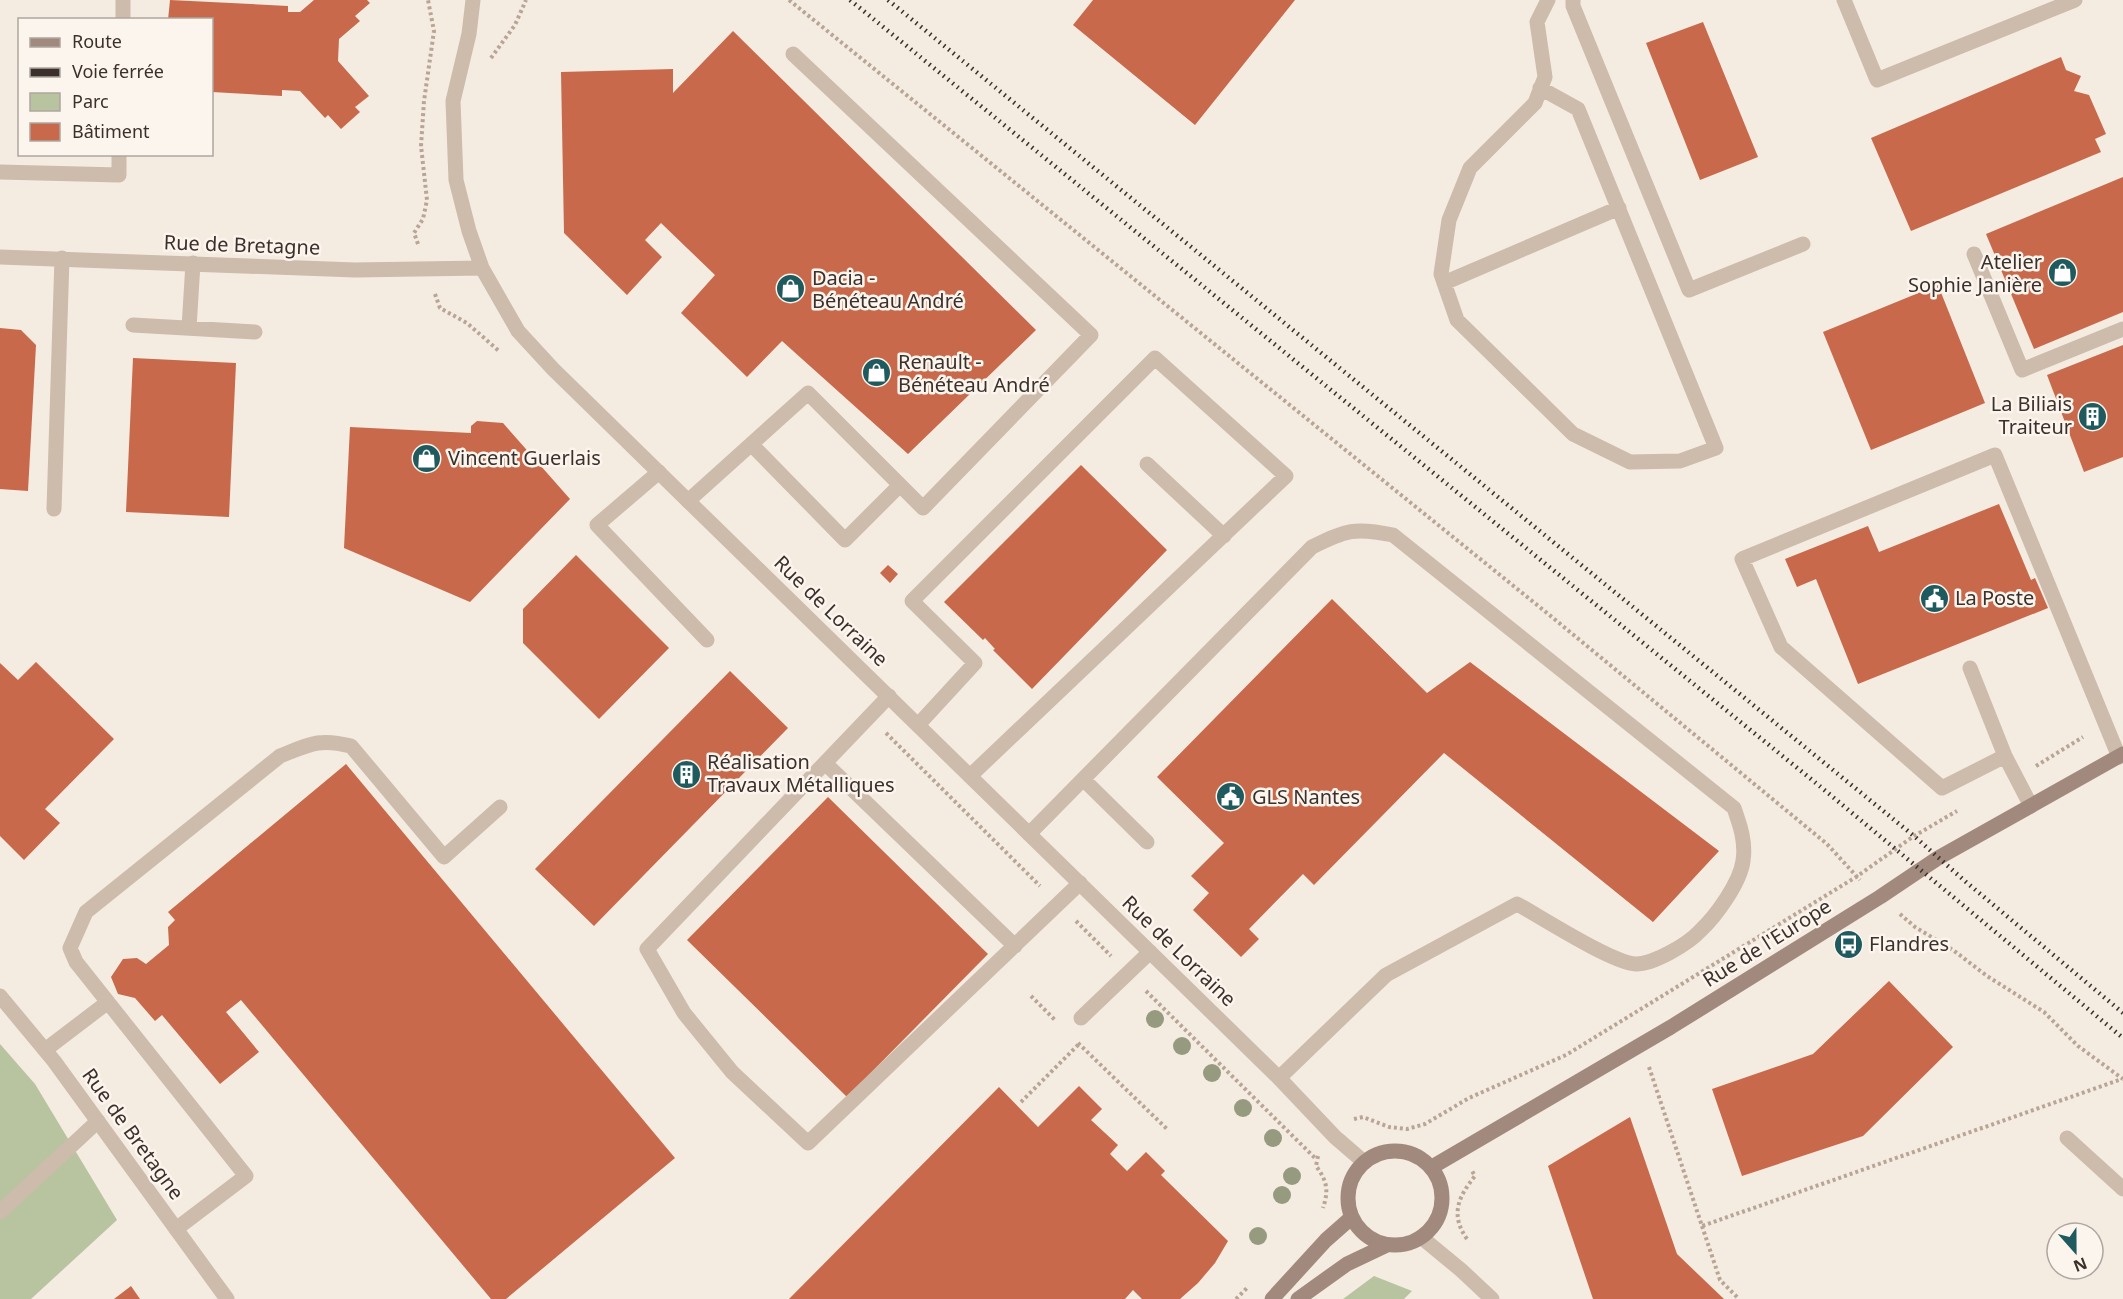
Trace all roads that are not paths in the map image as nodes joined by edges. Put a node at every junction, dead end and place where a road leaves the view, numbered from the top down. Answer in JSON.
{"nodes":[{"id":1,"x":123,"y":0,"type":"edge"},
{"id":2,"x":473,"y":0,"type":"edge"},
{"id":3,"x":1548,"y":0,"type":"edge"},
{"id":4,"x":1573,"y":0,"type":"edge"},
{"id":5,"x":1844,"y":0,"type":"edge"},
{"id":6,"x":2075,"y":0,"type":"edge"},
{"id":7,"x":123,"y":18,"type":"edge"},
{"id":8,"x":793,"y":54,"type":"dead end"},
{"id":9,"x":1540,"y":88,"type":"junction"},
{"id":10,"x":119,"y":156,"type":"edge"},
{"id":11,"x":0,"y":172,"type":"edge"},
{"id":12,"x":1619,"y":208,"type":"junction"},
{"id":13,"x":1803,"y":244,"type":"dead end"},
{"id":14,"x":1974,"y":254,"type":"dead end"},
{"id":15,"x":0,"y":256,"type":"edge"},
{"id":16,"x":63,"y":258,"type":"junction"},
{"id":17,"x":193,"y":264,"type":"junction"},
{"id":18,"x":482,"y":268,"type":"junction"},
{"id":19,"x":1444,"y":283,"type":"junction"},
{"id":20,"x":132,"y":325,"type":"dead end"},
{"id":21,"x":189,"y":328,"type":"junction"},
{"id":22,"x":2123,"y":328,"type":"edge"},
{"id":23,"x":255,"y":332,"type":"dead end"},
{"id":24,"x":751,"y":444,"type":"junction"},
{"id":25,"x":1148,"y":464,"type":"dead end"},
{"id":26,"x":659,"y":472,"type":"junction"},
{"id":27,"x":900,"y":485,"type":"junction"},
{"id":28,"x":688,"y":501,"type":"junction"},
{"id":29,"x":54,"y":509,"type":"dead end"},
{"id":30,"x":1224,"y":536,"type":"junction"},
{"id":31,"x":707,"y":640,"type":"dead end"},
{"id":32,"x":1970,"y":668,"type":"dead end"},
{"id":33,"x":889,"y":696,"type":"junction"},
{"id":34,"x":918,"y":725,"type":"junction"},
{"id":35,"x":2121,"y":755,"type":"edge"},
{"id":36,"x":2005,"y":756,"type":"junction"},
{"id":37,"x":825,"y":763,"type":"junction"},
{"id":38,"x":970,"y":776,"type":"junction"},
{"id":39,"x":1083,"y":779,"type":"junction"},
{"id":40,"x":2031,"y":806,"type":"junction"},
{"id":41,"x":500,"y":807,"type":"dead end"},
{"id":42,"x":1029,"y":834,"type":"junction"},
{"id":43,"x":1147,"y":842,"type":"dead end"},
{"id":44,"x":1080,"y":883,"type":"junction"},
{"id":45,"x":1015,"y":946,"type":"junction"},
{"id":46,"x":1150,"y":952,"type":"junction"},
{"id":47,"x":0,"y":996,"type":"edge"},
{"id":48,"x":108,"y":1002,"type":"junction"},
{"id":49,"x":1081,"y":1018,"type":"dead end"},
{"id":50,"x":45,"y":1050,"type":"junction"},
{"id":51,"x":1279,"y":1078,"type":"junction"},
{"id":52,"x":98,"y":1121,"type":"junction"},
{"id":53,"x":2067,"y":1138,"type":"dead end"},
{"id":54,"x":1364,"y":1162,"type":"junction"},
{"id":55,"x":1432,"y":1167,"type":"junction"},
{"id":56,"x":2123,"y":1189,"type":"edge"},
{"id":57,"x":0,"y":1212,"type":"edge"},
{"id":58,"x":1351,"y":1218,"type":"junction"},
{"id":59,"x":176,"y":1229,"type":"junction"},
{"id":60,"x":1421,"y":1237,"type":"junction"},
{"id":61,"x":1387,"y":1245,"type":"junction"},
{"id":62,"x":1484,"y":1297,"type":"edge"},
{"id":63,"x":227,"y":1299,"type":"edge"},
{"id":64,"x":1272,"y":1299,"type":"edge"},
{"id":65,"x":1298,"y":1299,"type":"edge"}],
"edges":[{"from":1,"to":7,"type":"street"},
{"from":2,"to":18,"type":"street","name":"Rue de Lorraine"},
{"from":3,"to":9,"type":"street"},
{"from":4,"to":13,"type":"street"},
{"from":5,"to":6,"type":"street"},
{"from":8,"to":27,"type":"street"},
{"from":9,"to":12,"type":"street"},
{"from":9,"to":19,"type":"street"},
{"from":10,"to":11,"type":"street"},
{"from":12,"to":19,"type":"street"},
{"from":12,"to":19,"type":"street"},
{"from":14,"to":22,"type":"street"},
{"from":15,"to":16,"type":"street","name":"Rue de Bretagne"},
{"from":16,"to":17,"type":"street","name":"Rue de Bretagne"},
{"from":16,"to":29,"type":"street"},
{"from":17,"to":18,"type":"street","name":"Rue de Bretagne"},
{"from":17,"to":21,"type":"street"},
{"from":18,"to":26,"type":"street","name":"Rue de Lorraine"},
{"from":20,"to":21,"type":"street"},
{"from":21,"to":23,"type":"street"},
{"from":24,"to":27,"type":"street"},
{"from":24,"to":27,"type":"street"},
{"from":24,"to":28,"type":"street"},
{"from":25,"to":30,"type":"street"},
{"from":26,"to":28,"type":"street","name":"Rue de Lorraine"},
{"from":26,"to":31,"type":"street"},
{"from":28,"to":33,"type":"street","name":"Rue de Lorraine"},
{"from":30,"to":34,"type":"street"},
{"from":30,"to":38,"type":"street"},
{"from":32,"to":36,"type":"street"},
{"from":33,"to":34,"type":"street","name":"Rue de Lorraine"},
{"from":33,"to":37,"type":"street"},
{"from":34,"to":38,"type":"street","name":"Rue de Lorraine"},
{"from":35,"to":36,"type":"street"},
{"from":35,"to":40,"type":"street","name":"Rue de l'Europe"},
{"from":36,"to":40,"type":"street"},
{"from":37,"to":45,"type":"street"},
{"from":37,"to":45,"type":"street"},
{"from":38,"to":42,"type":"street","name":"Rue de Lorraine"},
{"from":39,"to":42,"type":"street"},
{"from":39,"to":43,"type":"street"},
{"from":39,"to":51,"type":"street"},
{"from":40,"to":55,"type":"street","name":"Rue de l'Europe"},
{"from":41,"to":48,"type":"street"},
{"from":42,"to":44,"type":"street","name":"Rue de Lorraine"},
{"from":44,"to":45,"type":"street"},
{"from":44,"to":46,"type":"street","name":"Rue de Lorraine"},
{"from":46,"to":49,"type":"street"},
{"from":46,"to":51,"type":"street","name":"Rue de Lorraine"},
{"from":47,"to":50,"type":"street","name":"Rue de Bretagne"},
{"from":48,"to":50,"type":"street"},
{"from":48,"to":59,"type":"street"},
{"from":50,"to":52,"type":"street","name":"Rue de Bretagne"},
{"from":51,"to":54,"type":"street","name":"Rue de Lorraine"},
{"from":52,"to":57,"type":"street"},
{"from":52,"to":59,"type":"street","name":"Rue de Bretagne"},
{"from":53,"to":56,"type":"street"},
{"from":54,"to":55,"type":"street"},
{"from":54,"to":58,"type":"street"},
{"from":55,"to":60,"type":"street"},
{"from":58,"to":61,"type":"street"},
{"from":58,"to":64,"type":"street"},
{"from":59,"to":63,"type":"street","name":"Rue de Bretagne"},
{"from":60,"to":61,"type":"street"},
{"from":60,"to":62,"type":"street"},
{"from":61,"to":65,"type":"street"}]}
